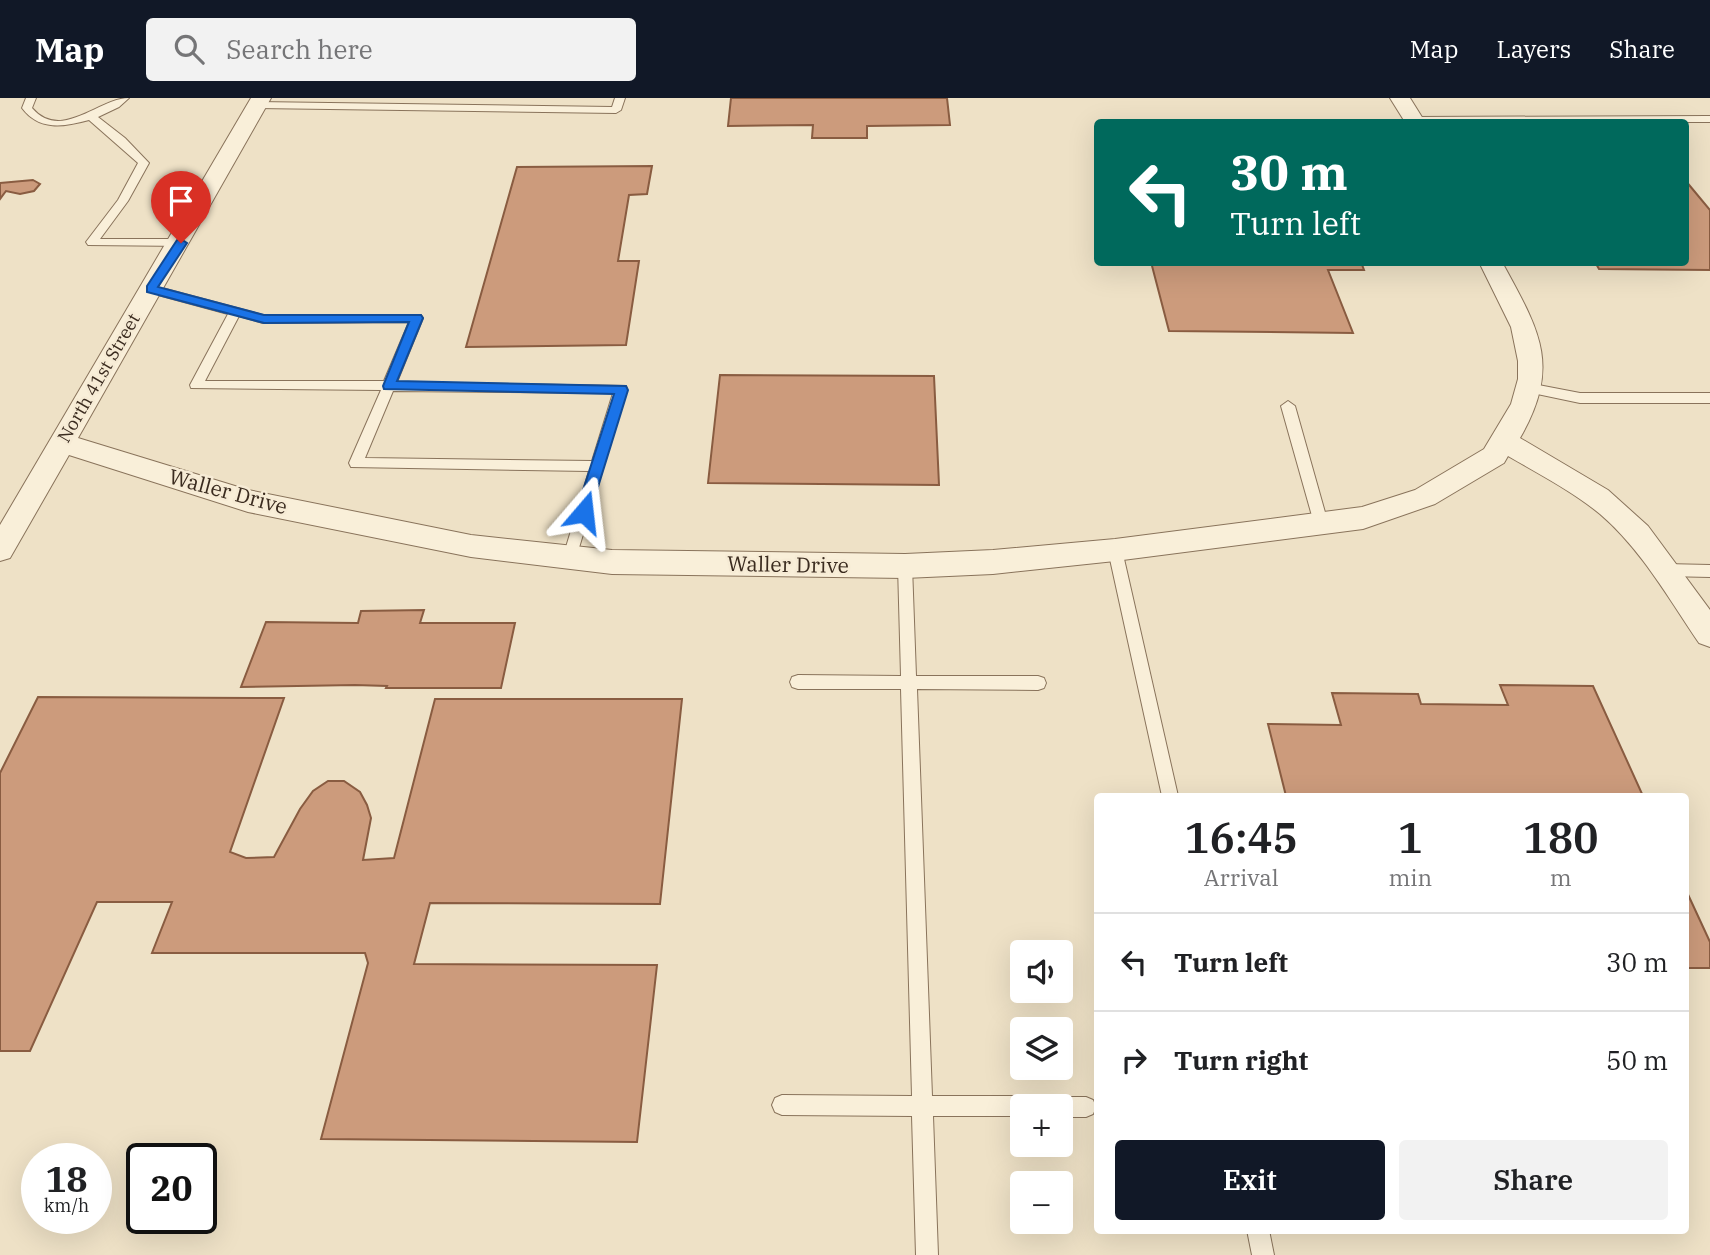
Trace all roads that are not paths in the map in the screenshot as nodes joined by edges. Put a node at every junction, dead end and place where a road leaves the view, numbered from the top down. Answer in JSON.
{"nodes":[{"id":1,"x":31,"y":98,"type":"edge"},
{"id":2,"x":124,"y":98,"type":"edge"},
{"id":3,"x":620,"y":98,"type":"edge"},
{"id":4,"x":1400,"y":98,"type":"edge"},
{"id":5,"x":259,"y":101,"type":"edge"},
{"id":6,"x":92,"y":117,"type":"junction"},
{"id":7,"x":1413,"y":119,"type":"edge"},
{"id":8,"x":1689,"y":119,"type":"edge"},
{"id":9,"x":1710,"y":119,"type":"edge"},
{"id":10,"x":181,"y":243,"type":"junction"},
{"id":11,"x":1492,"y":266,"type":"edge"},
{"id":12,"x":151,"y":289,"type":"junction"},
{"id":13,"x":235,"y":312,"type":"junction"},
{"id":14,"x":389,"y":386,"type":"junction"},
{"id":15,"x":1528,"y":388,"type":"junction"},
{"id":16,"x":1710,"y":398,"type":"edge"},
{"id":17,"x":1288,"y":406,"type":"dead end"},
{"id":18,"x":1504,"y":441,"type":"junction"},
{"id":19,"x":61,"y":443,"type":"junction"},
{"id":20,"x":598,"y":466,"type":"junction"},
{"id":21,"x":1321,"y":523,"type":"junction"},
{"id":22,"x":0,"y":550,"type":"edge"},
{"id":23,"x":1115,"y":550,"type":"junction"},
{"id":24,"x":570,"y":557,"type":"junction"},
{"id":25,"x":905,"y":566,"type":"junction"},
{"id":26,"x":1665,"y":570,"type":"junction"},
{"id":27,"x":1710,"y":571,"type":"edge"},
{"id":28,"x":1710,"y":634,"type":"edge"},
{"id":29,"x":798,"y":682,"type":"dead end"},
{"id":30,"x":909,"y":683,"type":"junction"},
{"id":31,"x":1038,"y":683,"type":"dead end"},
{"id":32,"x":1169,"y":793,"type":"edge"},
{"id":33,"x":782,"y":1105,"type":"dead end"},
{"id":34,"x":922,"y":1106,"type":"junction"},
{"id":35,"x":1010,"y":1106,"type":"edge"},
{"id":36,"x":1073,"y":1107,"type":"edge"},
{"id":37,"x":1086,"y":1107,"type":"dead end"},
{"id":38,"x":1259,"y":1234,"type":"edge"},
{"id":39,"x":927,"y":1255,"type":"edge"},
{"id":40,"x":1262,"y":1255,"type":"edge"}],
"edges":[{"from":1,"to":6,"type":"lane"},
{"from":2,"to":6,"type":"lane"},
{"from":3,"to":5,"type":"lane"},
{"from":4,"to":7,"type":"street"},
{"from":5,"to":10,"type":"street","name":"North 41st Street"},
{"from":6,"to":10,"type":"lane"},
{"from":8,"to":9,"type":"lane"},
{"from":10,"to":12,"type":"street","name":"North 41st Street"},
{"from":11,"to":15,"type":"street","name":"Waller Drive"},
{"from":12,"to":13,"type":"lane"},
{"from":12,"to":19,"type":"street","name":"North 41st Street"},
{"from":13,"to":14,"type":"lane"},
{"from":13,"to":14,"type":"lane"},
{"from":14,"to":20,"type":"lane"},
{"from":14,"to":20,"type":"lane"},
{"from":15,"to":16,"type":"lane"},
{"from":15,"to":18,"type":"street","name":"Waller Drive"},
{"from":17,"to":21,"type":"lane"},
{"from":18,"to":21,"type":"street","name":"Waller Drive"},
{"from":18,"to":26,"type":"street"},
{"from":19,"to":22,"type":"street","name":"North 41st Street"},
{"from":19,"to":24,"type":"street","name":"Waller Drive"},
{"from":20,"to":24,"type":"lane"},
{"from":21,"to":23,"type":"street","name":"Waller Drive"},
{"from":23,"to":25,"type":"street","name":"Waller Drive"},
{"from":23,"to":32,"type":"lane"},
{"from":24,"to":25,"type":"street","name":"Waller Drive"},
{"from":25,"to":30,"type":"lane"},
{"from":26,"to":27,"type":"lane"},
{"from":26,"to":28,"type":"street"},
{"from":29,"to":30,"type":"lane"},
{"from":30,"to":31,"type":"lane"},
{"from":30,"to":34,"type":"lane"},
{"from":33,"to":34,"type":"lane"},
{"from":34,"to":35,"type":"lane"},
{"from":34,"to":39,"type":"lane"},
{"from":36,"to":37,"type":"lane"},
{"from":38,"to":40,"type":"lane"}]}
